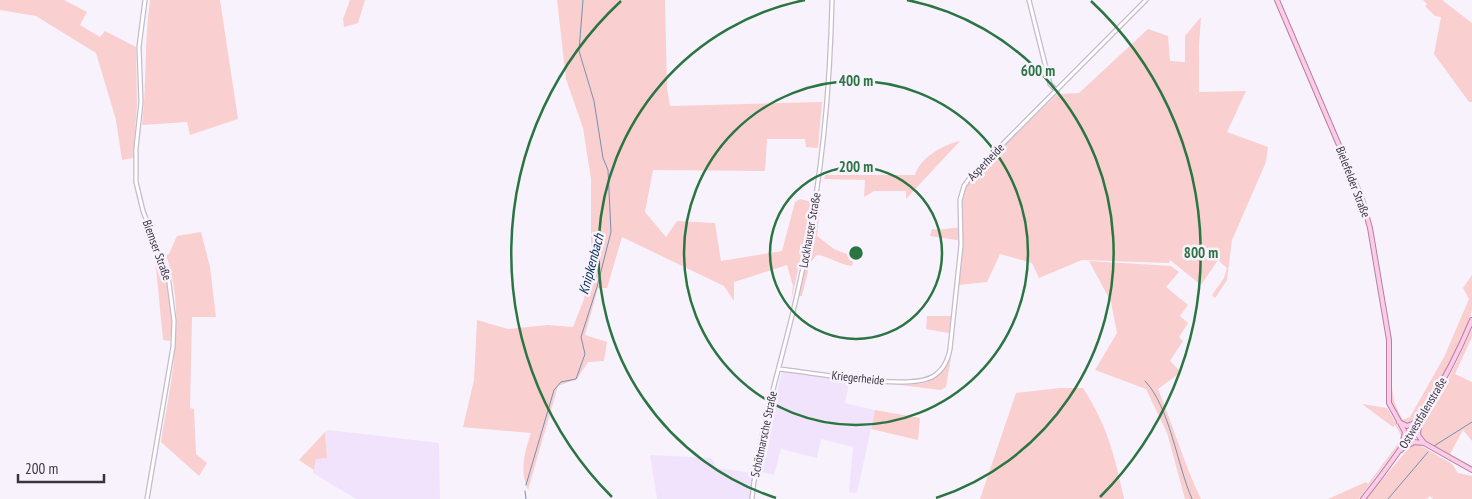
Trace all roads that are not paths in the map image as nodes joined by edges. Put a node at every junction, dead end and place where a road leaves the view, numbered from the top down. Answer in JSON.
{"nodes":[{"id":1,"x":145,"y":0,"type":"edge"},
{"id":2,"x":832,"y":0,"type":"edge"},
{"id":3,"x":1029,"y":0,"type":"edge"},
{"id":4,"x":1146,"y":0,"type":"edge"},
{"id":5,"x":1277,"y":0,"type":"edge"},
{"id":6,"x":1057,"y":91,"type":"junction"},
{"id":7,"x":1472,"y":320,"type":"edge"},
{"id":8,"x":779,"y":369,"type":"junction"},
{"id":9,"x":936,"y":374,"type":"joint"},
{"id":10,"x":1396,"y":419,"type":"junction"},
{"id":11,"x":1421,"y":419,"type":"junction"},
{"id":12,"x":1424,"y":443,"type":"junction"},
{"id":13,"x":1401,"y":450,"type":"junction"},
{"id":14,"x":1472,"y":470,"type":"edge"},
{"id":15,"x":148,"y":499,"type":"edge"},
{"id":16,"x":752,"y":499,"type":"edge"},
{"id":17,"x":1363,"y":499,"type":"edge"}],
"edges":[{"from":1,"to":15,"type":"street","name":"Biemser Straße"},
{"from":2,"to":8,"type":"street","name":"Lockhauser Straße"},
{"from":3,"to":6,"type":"street"},
{"from":4,"to":6,"type":"street","name":"Asperheide"},
{"from":5,"to":10,"type":"main road","name":"Bielefelder Straße"},
{"from":6,"to":9,"type":"street","name":"Asperheide"},
{"from":7,"to":11,"type":"main road","name":"Ostwestfalenstraße"},
{"from":8,"to":9,"type":"street","name":"Kriegerheide"},
{"from":8,"to":16,"type":"street","name":"Schötmarsche Straße"},
{"from":10,"to":11,"type":"main road"},
{"from":10,"to":13,"type":"main road"},
{"from":11,"to":12,"type":"main road"},
{"from":11,"to":13,"type":"main road","name":"Ostwestfalenstraße"},
{"from":12,"to":13,"type":"main road"},
{"from":12,"to":14,"type":"main road"},
{"from":13,"to":17,"type":"main road","name":"Ostwestfalenstraße"}]}
